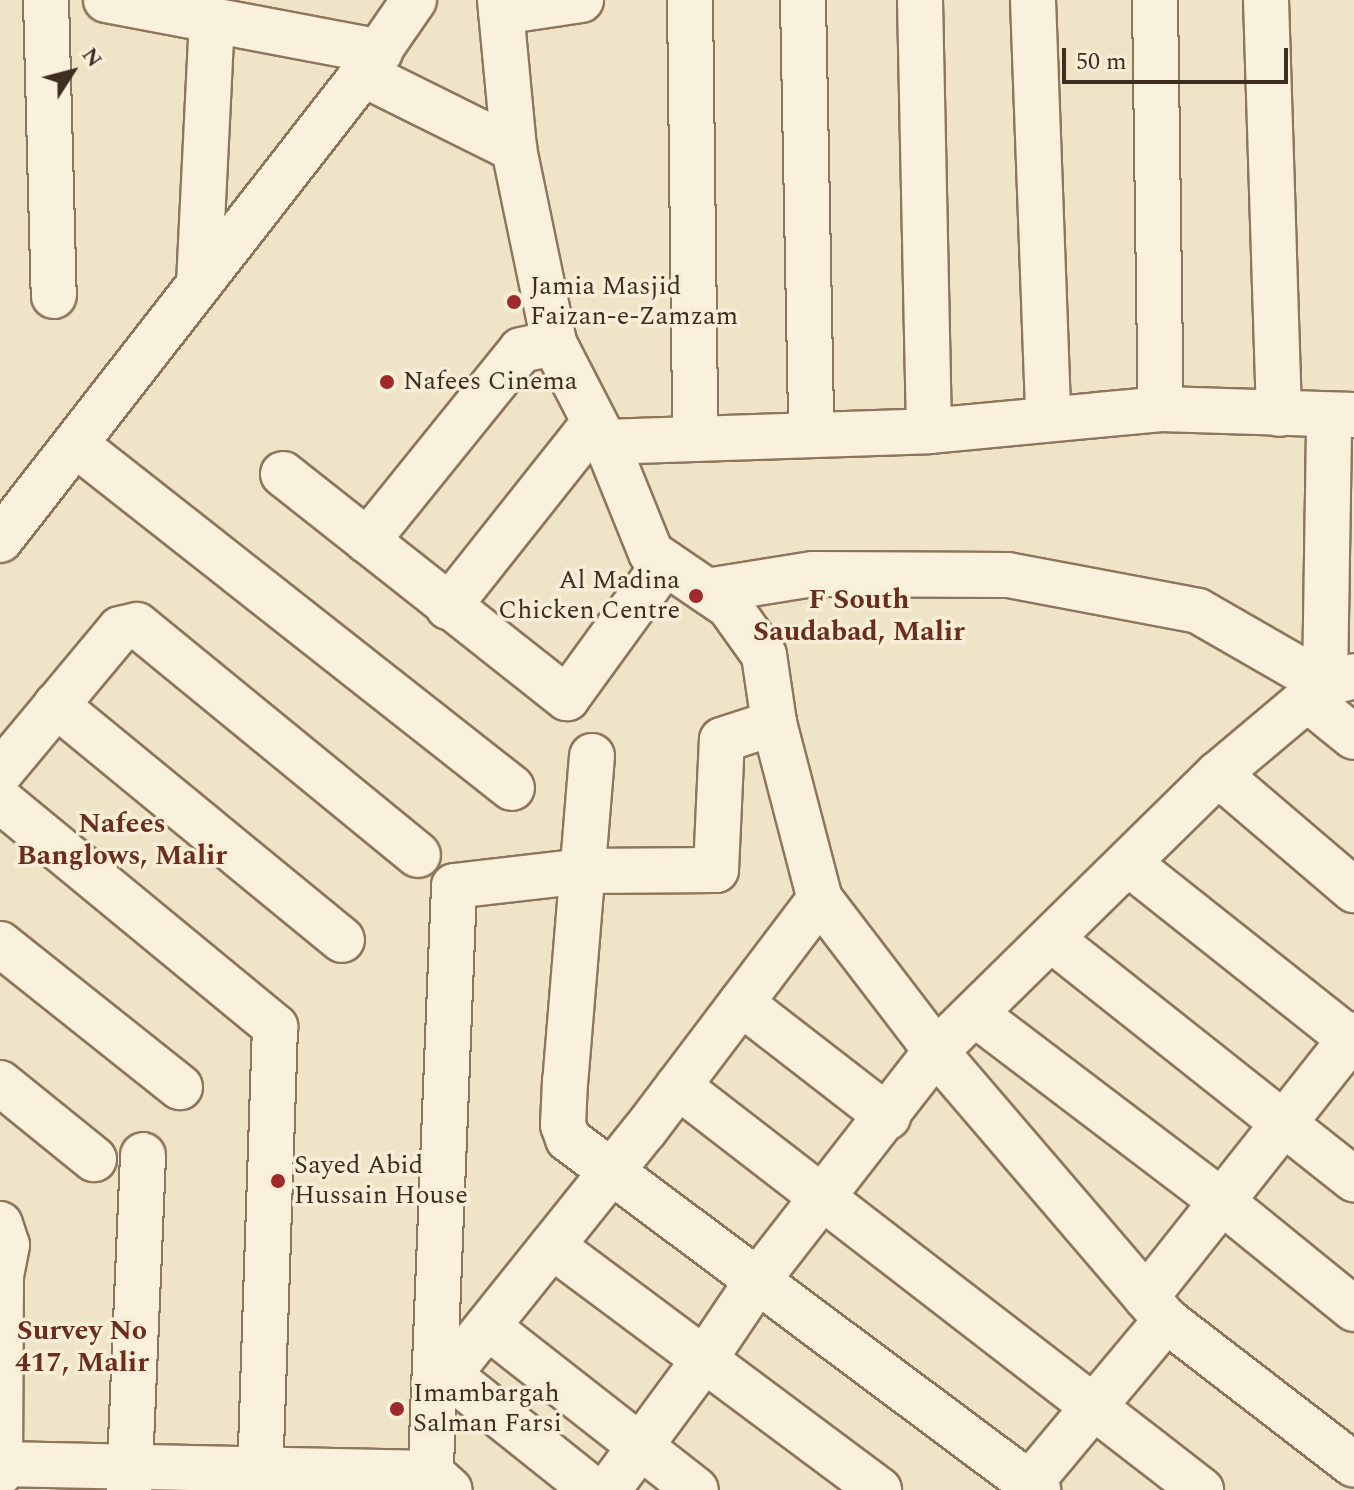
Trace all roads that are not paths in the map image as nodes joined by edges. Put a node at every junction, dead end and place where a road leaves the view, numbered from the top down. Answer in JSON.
{"nodes":[{"id":1,"x":46,"y":0,"type":"edge"},
{"id":2,"x":106,"y":0,"type":"edge"},
{"id":3,"x":414,"y":0,"type":"edge"},
{"id":4,"x":581,"y":0,"type":"edge"},
{"id":5,"x":690,"y":0,"type":"edge"},
{"id":6,"x":803,"y":0,"type":"edge"},
{"id":7,"x":920,"y":0,"type":"edge"},
{"id":8,"x":1033,"y":0,"type":"edge"},
{"id":9,"x":1155,"y":0,"type":"edge"},
{"id":10,"x":1266,"y":0,"type":"edge"},
{"id":11,"x":501,"y":6,"type":"edge"},
{"id":12,"x":212,"y":20,"type":"junction"},
{"id":13,"x":372,"y":63,"type":"junction"},
{"id":14,"x":514,"y":149,"type":"junction"},
{"id":15,"x":199,"y":284,"type":"junction"},
{"id":16,"x":54,"y":296,"type":"dead end"},
{"id":17,"x":554,"y":343,"type":"junction"},
{"id":18,"x":1161,"y":409,"type":"junction"},
{"id":19,"x":1279,"y":414,"type":"junction"},
{"id":20,"x":1341,"y":415,"type":"edge"},
{"id":21,"x":1048,"y":419,"type":"junction"},
{"id":22,"x":929,"y":431,"type":"junction"},
{"id":23,"x":599,"y":432,"type":"junction"},
{"id":24,"x":811,"y":435,"type":"junction"},
{"id":25,"x":695,"y":439,"type":"junction"},
{"id":26,"x":75,"y":444,"type":"junction"},
{"id":27,"x":283,"y":474,"type":"dead end"},
{"id":28,"x":0,"y":540,"type":"edge"},
{"id":29,"x":367,"y":541,"type":"junction"},
{"id":30,"x":665,"y":563,"type":"junction"},
{"id":31,"x":707,"y":591,"type":"junction"},
{"id":32,"x":448,"y":607,"type":"junction"},
{"id":33,"x":1329,"y":687,"type":"edge"},
{"id":34,"x":56,"y":705,"type":"junction"},
{"id":35,"x":774,"y":723,"type":"junction"},
{"id":36,"x":1354,"y":737,"type":"edge"},
{"id":37,"x":592,"y":756,"type":"dead end"},
{"id":38,"x":0,"y":773,"type":"edge"},
{"id":39,"x":1218,"y":774,"type":"junction"},
{"id":40,"x":512,"y":788,"type":"dead end"},
{"id":41,"x":0,"y":800,"type":"edge"},
{"id":42,"x":418,"y":855,"type":"dead end"},
{"id":43,"x":1128,"y":863,"type":"junction"},
{"id":44,"x":583,"y":871,"type":"junction"},
{"id":45,"x":1354,"y":890,"type":"edge"},
{"id":46,"x":820,"y":899,"type":"junction"},
{"id":47,"x":1051,"y":939,"type":"junction"},
{"id":48,"x":342,"y":940,"type":"dead end"},
{"id":49,"x":0,"y":944,"type":"edge"},
{"id":50,"x":741,"y":1003,"type":"junction"},
{"id":51,"x":975,"y":1014,"type":"junction"},
{"id":52,"x":1353,"y":1039,"type":"edge"},
{"id":53,"x":936,"y":1051,"type":"junction"},
{"id":54,"x":0,"y":1083,"type":"edge"},
{"id":55,"x":678,"y":1086,"type":"junction"},
{"id":56,"x":180,"y":1087,"type":"dead end"},
{"id":57,"x":888,"y":1117,"type":"junction"},
{"id":58,"x":1283,"y":1124,"type":"junction"},
{"id":59,"x":143,"y":1155,"type":"dead end"},
{"id":60,"x":94,"y":1159,"type":"dead end"},
{"id":61,"x":611,"y":1172,"type":"junction"},
{"id":62,"x":1354,"y":1179,"type":"edge"},
{"id":63,"x":824,"y":1199,"type":"junction"},
{"id":64,"x":1220,"y":1200,"type":"junction"},
{"id":65,"x":0,"y":1224,"type":"edge"},
{"id":66,"x":552,"y":1246,"type":"junction"},
{"id":67,"x":757,"y":1281,"type":"junction"},
{"id":68,"x":1156,"y":1308,"type":"junction"},
{"id":69,"x":1354,"y":1309,"type":"edge"},
{"id":70,"x":488,"y":1327,"type":"junction"},
{"id":71,"x":704,"y":1360,"type":"junction"},
{"id":72,"x":442,"y":1384,"type":"junction"},
{"id":73,"x":1094,"y":1406,"type":"junction"},
{"id":74,"x":639,"y":1447,"type":"junction"},
{"id":75,"x":0,"y":1464,"type":"edge"},
{"id":76,"x":1354,"y":1465,"type":"edge"},
{"id":77,"x":0,"y":1473,"type":"edge"},
{"id":78,"x":130,"y":1478,"type":"edge"},
{"id":79,"x":261,"y":1480,"type":"edge"},
{"id":80,"x":437,"y":1484,"type":"edge"},
{"id":81,"x":1030,"y":1488,"type":"edge"},
{"id":82,"x":593,"y":1490,"type":"edge"},
{"id":83,"x":608,"y":1490,"type":"edge"},
{"id":84,"x":696,"y":1490,"type":"edge"},
{"id":85,"x":879,"y":1490,"type":"edge"},
{"id":86,"x":1201,"y":1490,"type":"edge"}],
"edges":[{"from":1,"to":16,"type":"street"},
{"from":2,"to":12,"type":"street"},
{"from":3,"to":13,"type":"street"},
{"from":4,"to":11,"type":"street"},
{"from":5,"to":25,"type":"street"},
{"from":6,"to":24,"type":"street"},
{"from":7,"to":22,"type":"street"},
{"from":8,"to":21,"type":"street"},
{"from":9,"to":18,"type":"street"},
{"from":10,"to":19,"type":"street"},
{"from":11,"to":14,"type":"street"},
{"from":12,"to":13,"type":"street"},
{"from":12,"to":15,"type":"street"},
{"from":13,"to":14,"type":"street"},
{"from":13,"to":15,"type":"street"},
{"from":14,"to":17,"type":"street"},
{"from":15,"to":26,"type":"street"},
{"from":17,"to":23,"type":"street"},
{"from":17,"to":29,"type":"street"},
{"from":18,"to":19,"type":"street"},
{"from":18,"to":21,"type":"street"},
{"from":19,"to":20,"type":"street"},
{"from":20,"to":33,"type":"street"},
{"from":21,"to":22,"type":"street"},
{"from":22,"to":24,"type":"street"},
{"from":23,"to":25,"type":"street"},
{"from":23,"to":30,"type":"street"},
{"from":23,"to":32,"type":"street"},
{"from":24,"to":25,"type":"street"},
{"from":26,"to":28,"type":"street"},
{"from":26,"to":40,"type":"street"},
{"from":27,"to":29,"type":"street"},
{"from":29,"to":32,"type":"street"},
{"from":30,"to":31,"type":"street"},
{"from":30,"to":32,"type":"street"},
{"from":31,"to":33,"type":"street"},
{"from":31,"to":35,"type":"street"},
{"from":33,"to":36,"type":"street"},
{"from":33,"to":39,"type":"street"},
{"from":34,"to":38,"type":"street"},
{"from":34,"to":42,"type":"street"},
{"from":34,"to":48,"type":"street"},
{"from":35,"to":44,"type":"street"},
{"from":35,"to":46,"type":"street"},
{"from":37,"to":44,"type":"street"},
{"from":39,"to":43,"type":"street"},
{"from":39,"to":45,"type":"street"},
{"from":41,"to":79,"type":"street"},
{"from":43,"to":47,"type":"street"},
{"from":43,"to":52,"type":"street"},
{"from":44,"to":61,"type":"street"},
{"from":44,"to":72,"type":"street"},
{"from":46,"to":50,"type":"street"},
{"from":46,"to":53,"type":"street"},
{"from":47,"to":51,"type":"street"},
{"from":47,"to":58,"type":"street"},
{"from":49,"to":56,"type":"street"},
{"from":50,"to":55,"type":"street"},
{"from":50,"to":57,"type":"street"},
{"from":51,"to":53,"type":"street"},
{"from":51,"to":64,"type":"street"},
{"from":52,"to":58,"type":"street"},
{"from":53,"to":57,"type":"street"},
{"from":53,"to":68,"type":"street"},
{"from":54,"to":60,"type":"street"},
{"from":55,"to":61,"type":"street"},
{"from":55,"to":63,"type":"street"},
{"from":57,"to":63,"type":"street"},
{"from":58,"to":62,"type":"street"},
{"from":58,"to":64,"type":"street"},
{"from":59,"to":78,"type":"street"},
{"from":61,"to":66,"type":"street"},
{"from":61,"to":67,"type":"street"},
{"from":63,"to":67,"type":"street"},
{"from":63,"to":73,"type":"street"},
{"from":64,"to":68,"type":"street"},
{"from":64,"to":69,"type":"street"},
{"from":65,"to":75,"type":"street"},
{"from":66,"to":70,"type":"street"},
{"from":66,"to":71,"type":"street"},
{"from":67,"to":71,"type":"street"},
{"from":67,"to":81,"type":"street"},
{"from":68,"to":73,"type":"street"},
{"from":68,"to":76,"type":"street"},
{"from":70,"to":72,"type":"street"},
{"from":70,"to":74,"type":"street"},
{"from":71,"to":74,"type":"street"},
{"from":71,"to":85,"type":"street"},
{"from":72,"to":80,"type":"street"},
{"from":72,"to":82,"type":"street"},
{"from":73,"to":81,"type":"street"},
{"from":73,"to":86,"type":"street"},
{"from":74,"to":83,"type":"street"},
{"from":74,"to":84,"type":"street"},
{"from":75,"to":77,"type":"street"},
{"from":75,"to":78,"type":"street"},
{"from":78,"to":79,"type":"street"},
{"from":79,"to":80,"type":"street"}]}
